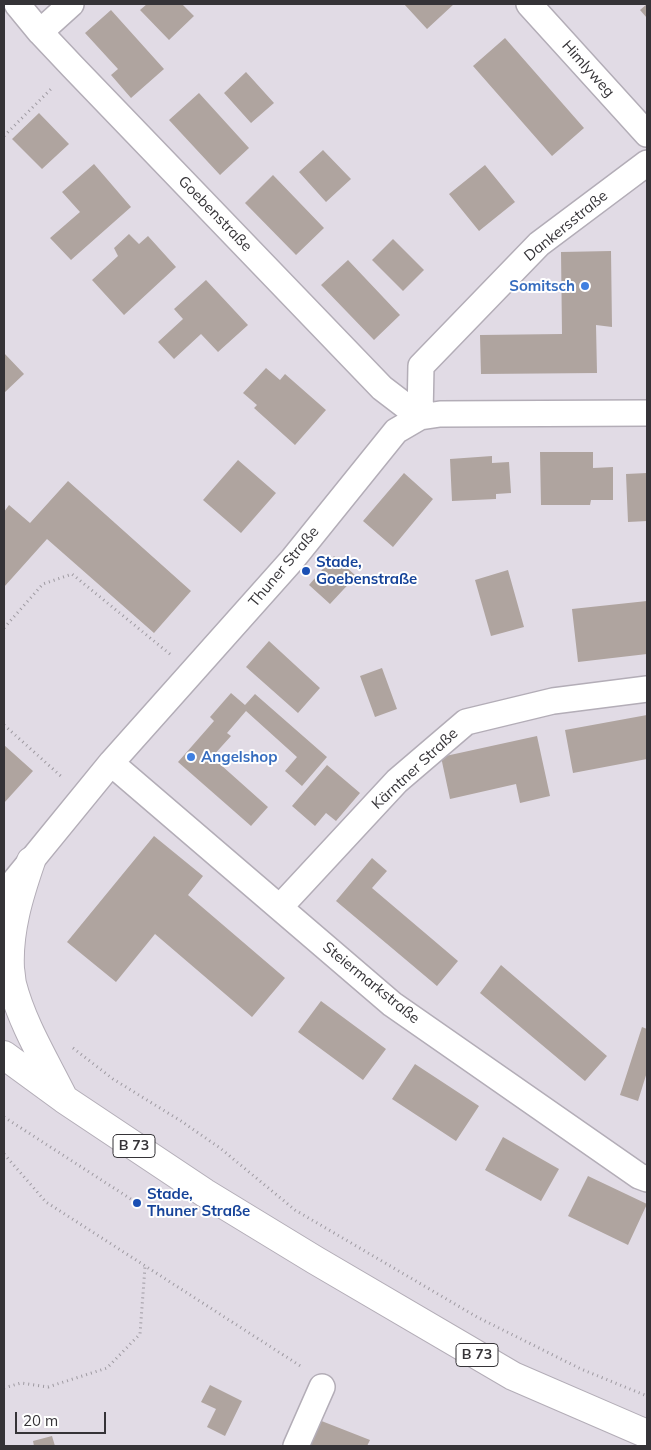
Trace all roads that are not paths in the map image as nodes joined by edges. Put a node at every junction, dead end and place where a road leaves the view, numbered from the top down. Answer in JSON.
{"nodes":[{"id":1,"x":18,"y":4,"type":"edge"},
{"id":2,"x":71,"y":4,"type":"edge"},
{"id":3,"x":529,"y":4,"type":"edge"},
{"id":4,"x":40,"y":32,"type":"junction"},
{"id":5,"x":647,"y":134,"type":"edge"},
{"id":6,"x":647,"y":163,"type":"edge"},
{"id":7,"x":647,"y":413,"type":"edge"},
{"id":8,"x":420,"y":417,"type":"junction"},
{"id":9,"x":647,"y":689,"type":"edge"},
{"id":10,"x":111,"y":764,"type":"junction"},
{"id":11,"x":31,"y":861,"type":"junction"},
{"id":12,"x":4,"y":894,"type":"edge"},
{"id":13,"x":280,"y":907,"type":"junction"},
{"id":14,"x":4,"y":1055,"type":"edge"},
{"id":15,"x":64,"y":1098,"type":"junction"},
{"id":16,"x":647,"y":1179,"type":"edge"},
{"id":17,"x":322,"y":1387,"type":"road end"},
{"id":18,"x":647,"y":1434,"type":"edge"},
{"id":19,"x":296,"y":1446,"type":"edge"}],
"edges":[{"from":1,"to":4,"type":"street","name":"Goebenstraße"},
{"from":2,"to":4,"type":"street"},
{"from":3,"to":5,"type":"street","name":"Himlyweg"},
{"from":4,"to":8,"type":"street","name":"Goebenstraße"},
{"from":6,"to":8,"type":"street","name":"Dankersstraße"},
{"from":7,"to":8,"type":"street","name":"Thuner Straße"},
{"from":8,"to":10,"type":"street","name":"Thuner Straße"},
{"from":9,"to":13,"type":"street","name":"Kärntner Straße"},
{"from":10,"to":11,"type":"street","name":"Thuner Straße"},
{"from":10,"to":13,"type":"street","name":"Steiermarkstraße"},
{"from":11,"to":12,"type":"street","name":"Thuner Straße"},
{"from":11,"to":15,"type":"main road"},
{"from":13,"to":16,"type":"street","name":"Steiermarkstraße"},
{"from":14,"to":15,"type":"main road","number":"B 73"},
{"from":15,"to":18,"type":"main road","number":"B 73"},
{"from":17,"to":19,"type":"street"}]}
